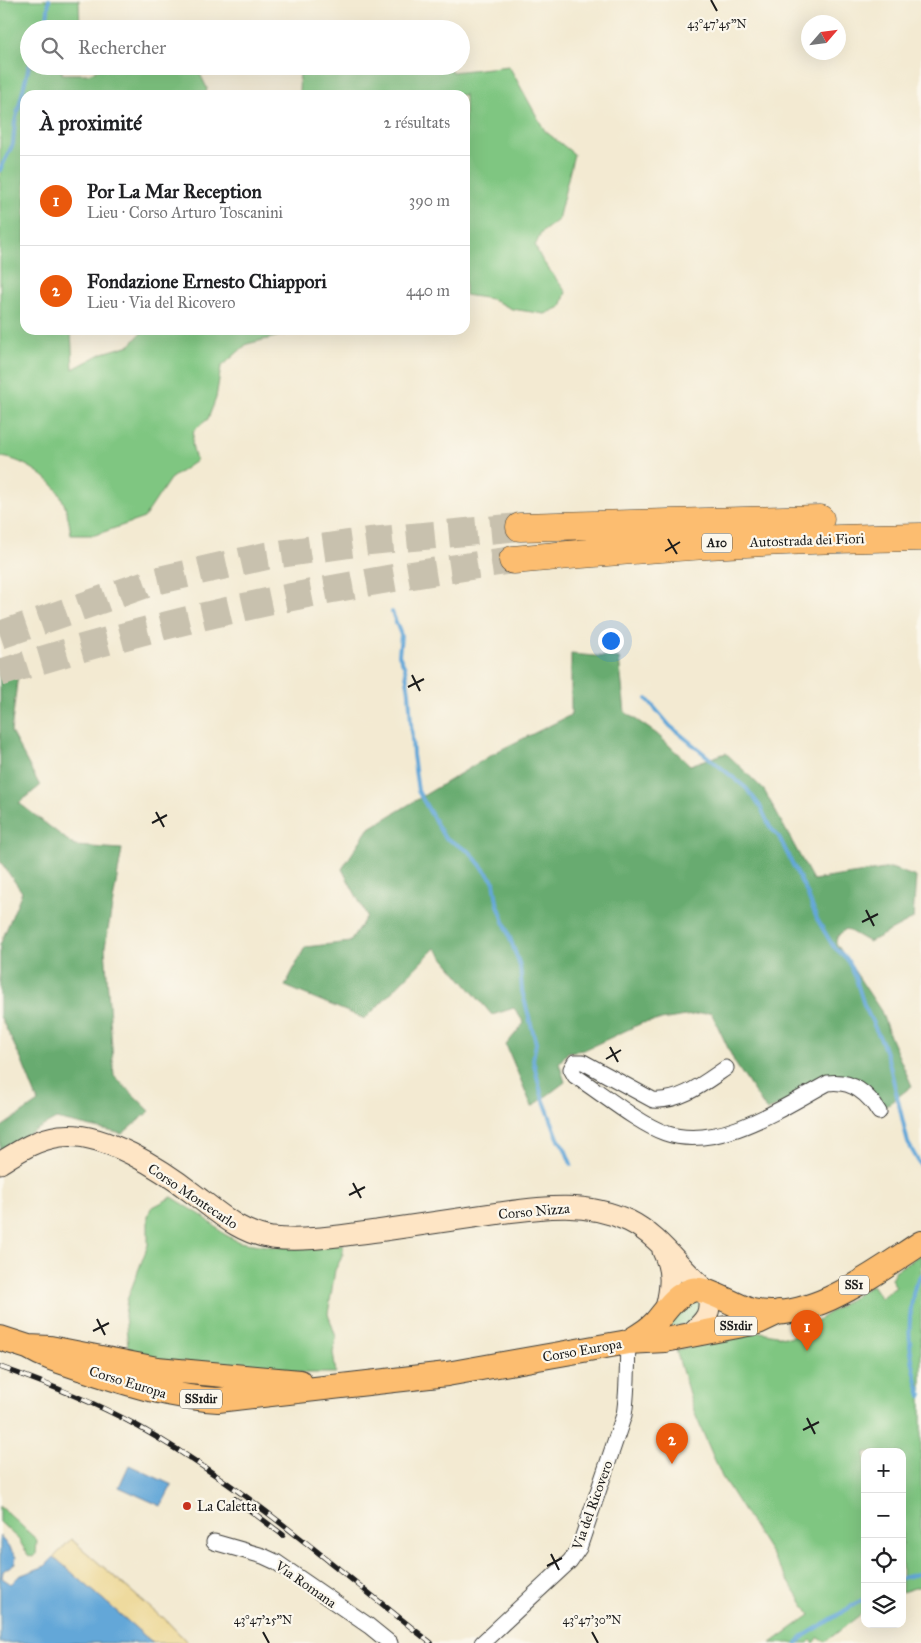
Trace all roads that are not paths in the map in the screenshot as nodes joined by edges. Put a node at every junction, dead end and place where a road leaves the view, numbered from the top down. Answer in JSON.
{"nodes":[{"id":1,"x":921,"y":518,"type":"edge"},
{"id":2,"x":520,"y":528,"type":"tunnel mouth"},
{"id":3,"x":921,"y":537,"type":"edge"},
{"id":4,"x":513,"y":560,"type":"tunnel mouth"},
{"id":5,"x":726,"y":1068,"type":"dead end"},
{"id":6,"x":879,"y":1112,"type":"dead end"},
{"id":7,"x":0,"y":1163,"type":"edge"},
{"id":8,"x":427,"y":1223,"type":"joint"},
{"id":9,"x":921,"y":1243,"type":"edge"},
{"id":10,"x":661,"y":1246,"type":"junction"},
{"id":11,"x":707,"y":1291,"type":"junction"},
{"id":12,"x":666,"y":1308,"type":"junction"},
{"id":13,"x":779,"y":1312,"type":"junction"},
{"id":14,"x":690,"y":1334,"type":"junction"},
{"id":15,"x":0,"y":1338,"type":"edge"},
{"id":16,"x":28,"y":1347,"type":"junction"},
{"id":17,"x":624,"y":1349,"type":"junction"},
{"id":18,"x":170,"y":1370,"type":"junction"},
{"id":19,"x":382,"y":1382,"type":"junction"},
{"id":20,"x":165,"y":1394,"type":"junction"},
{"id":21,"x":214,"y":1542,"type":"dead end"},
{"id":22,"x":390,"y":1643,"type":"edge"},
{"id":23,"x":482,"y":1643,"type":"edge"}],
"edges":[{"from":1,"to":2,"type":"highway","name":"Autostrada dei Fiori","number":"A10"},
{"from":3,"to":4,"type":"highway","name":"Autostrada dei Fiori","number":"A10"},
{"from":5,"to":6,"type":"street"},
{"from":7,"to":8,"type":"main road","name":"Corso Montecarlo","number":"SS1"},
{"from":8,"to":10,"type":"main road","name":"Corso Nizza","number":"SS1"},
{"from":9,"to":13,"type":"main road","number":"SS1"},
{"from":10,"to":11,"type":"main road","number":"SS1"},
{"from":10,"to":12,"type":"main road"},
{"from":11,"to":12,"type":"main road","number":"SS1dir"},
{"from":11,"to":13,"type":"main road","number":"SS1"},
{"from":11,"to":14,"type":"main road","number":"SS1dir"},
{"from":12,"to":17,"type":"main road","number":"SS1dir"},
{"from":13,"to":14,"type":"main road","name":"Corso Europa","number":"SS1dir"},
{"from":14,"to":17,"type":"main road","name":"Corso Europa","number":"SS1dir"},
{"from":15,"to":16,"type":"main road","name":"Corso Europa","number":"SS1dir"},
{"from":16,"to":18,"type":"main road","name":"Corso Europa","number":"SS1dir"},
{"from":16,"to":20,"type":"main road","name":"Corso Europa","number":"SS1dir"},
{"from":17,"to":19,"type":"main road","name":"Corso Europa","number":"SS1dir"},
{"from":17,"to":23,"type":"street","name":"Via del Ricovero"},
{"from":18,"to":19,"type":"main road","name":"Corso Europa","number":"SS1dir"},
{"from":18,"to":20,"type":"main road"},
{"from":19,"to":20,"type":"main road","name":"Corso Europa","number":"SS1dir"},
{"from":21,"to":22,"type":"street","name":"Via Romana"}]}
